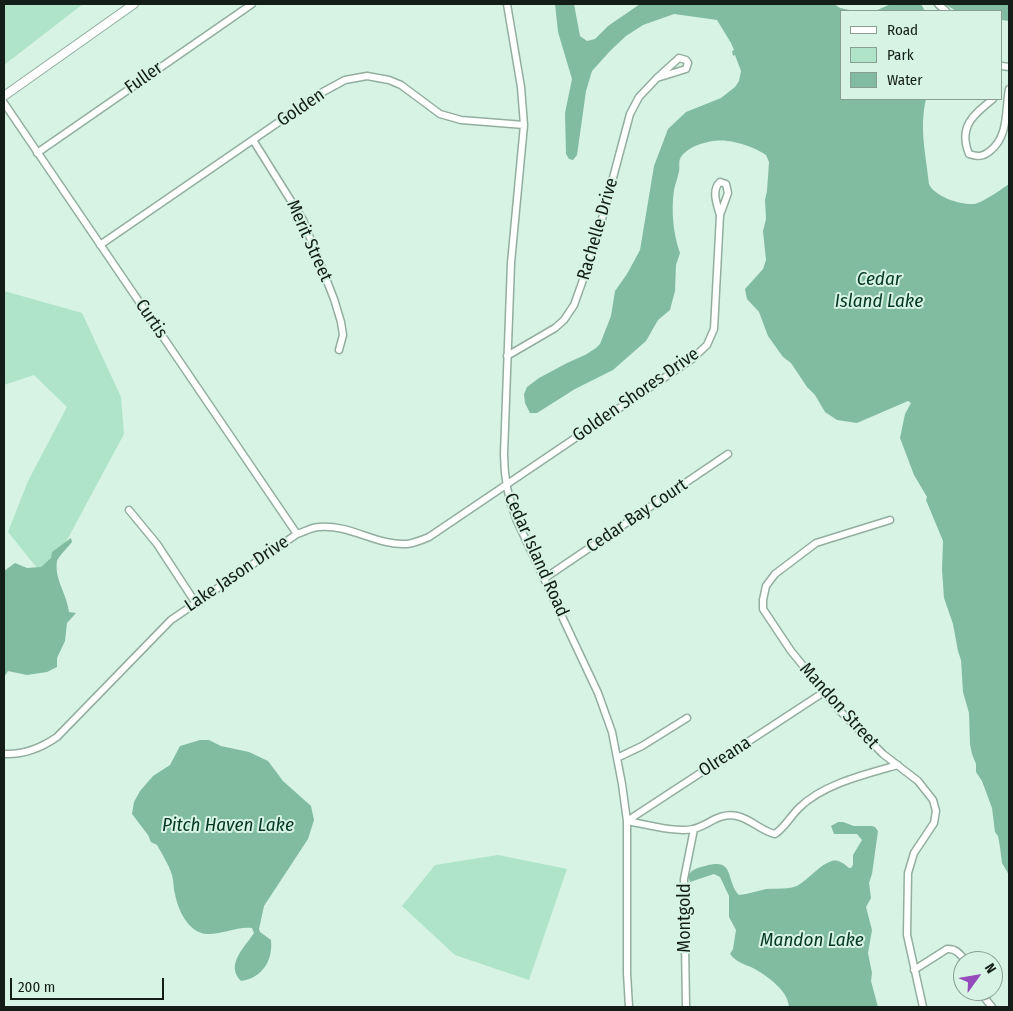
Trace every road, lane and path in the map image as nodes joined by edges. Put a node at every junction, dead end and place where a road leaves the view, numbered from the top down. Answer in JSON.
{"nodes":[{"id":1,"x":134,"y":4,"type":"edge"},
{"id":2,"x":252,"y":4,"type":"edge"},
{"id":3,"x":507,"y":4,"type":"edge"},
{"id":4,"x":657,"y":78,"type":"dead end"},
{"id":5,"x":1009,"y":89,"type":"edge"},
{"id":6,"x":4,"y":96,"type":"edge"},
{"id":7,"x":992,"y":100,"type":"edge"},
{"id":8,"x":4,"y":104,"type":"edge"},
{"id":9,"x":524,"y":125,"type":"junction"},
{"id":10,"x":253,"y":140,"type":"junction"},
{"id":11,"x":37,"y":153,"type":"junction"},
{"id":12,"x":720,"y":215,"type":"dead end"},
{"id":13,"x":100,"y":245,"type":"junction"},
{"id":14,"x":339,"y":350,"type":"dead end"},
{"id":15,"x":507,"y":356,"type":"junction"},
{"id":16,"x":728,"y":454,"type":"dead end"},
{"id":17,"x":506,"y":485,"type":"junction"},
{"id":18,"x":129,"y":510,"type":"dead end"},
{"id":19,"x":890,"y":520,"type":"dead end"},
{"id":20,"x":297,"y":534,"type":"junction"},
{"id":21,"x":545,"y":578,"type":"junction"},
{"id":22,"x":195,"y":602,"type":"junction"},
{"id":23,"x":824,"y":692,"type":"junction"},
{"id":24,"x":687,"y":718,"type":"dead end"},
{"id":25,"x":4,"y":754,"type":"edge"},
{"id":26,"x":617,"y":758,"type":"junction"},
{"id":27,"x":898,"y":765,"type":"junction"},
{"id":28,"x":627,"y":821,"type":"junction"},
{"id":29,"x":694,"y":829,"type":"junction"},
{"id":30,"x":956,"y":951,"type":"edge"},
{"id":31,"x":914,"y":970,"type":"junction"},
{"id":32,"x":629,"y":1007,"type":"edge"},
{"id":33,"x":686,"y":1007,"type":"edge"},
{"id":34,"x":923,"y":1007,"type":"edge"}],
"edges":[{"from":1,"to":6,"type":"street"},
{"from":2,"to":11,"type":"street","name":"Fuller"},
{"from":3,"to":9,"type":"street","name":"Cedar Island Road"},
{"from":4,"to":15,"type":"street","name":"Rachelle Drive"},
{"from":5,"to":7,"type":"street"},
{"from":8,"to":11,"type":"street","name":"Curtis"},
{"from":9,"to":10,"type":"street","name":"Golden"},
{"from":9,"to":15,"type":"street","name":"Cedar Island Road"},
{"from":10,"to":13,"type":"street","name":"Golden"},
{"from":10,"to":14,"type":"street","name":"Merit Street"},
{"from":11,"to":13,"type":"street","name":"Curtis"},
{"from":12,"to":17,"type":"street","name":"Golden Shores Drive"},
{"from":13,"to":20,"type":"street","name":"Curtis"},
{"from":15,"to":17,"type":"street","name":"Cedar Island Road"},
{"from":16,"to":21,"type":"street","name":"Cedar Bay Court"},
{"from":17,"to":20,"type":"street","name":"Lake Jason Drive"},
{"from":17,"to":21,"type":"street","name":"Cedar Island Road"},
{"from":18,"to":22,"type":"street"},
{"from":19,"to":23,"type":"street","name":"Mandon Street"},
{"from":20,"to":22,"type":"street","name":"Lake Jason Drive"},
{"from":21,"to":26,"type":"street","name":"Cedar Island Road"},
{"from":22,"to":25,"type":"street","name":"Lake Jason Drive"},
{"from":23,"to":27,"type":"street","name":"Mandon Street"},
{"from":23,"to":28,"type":"street","name":"Olreana"},
{"from":24,"to":26,"type":"street"},
{"from":26,"to":28,"type":"street","name":"Cedar Island Road"},
{"from":27,"to":29,"type":"street"},
{"from":27,"to":31,"type":"street","name":"Mandon Street"},
{"from":28,"to":29,"type":"street"},
{"from":28,"to":32,"type":"street","name":"Cedar Island Road"},
{"from":29,"to":33,"type":"street","name":"Montgold"},
{"from":30,"to":31,"type":"street"},
{"from":31,"to":34,"type":"street","name":"Mandon Street"}]}
